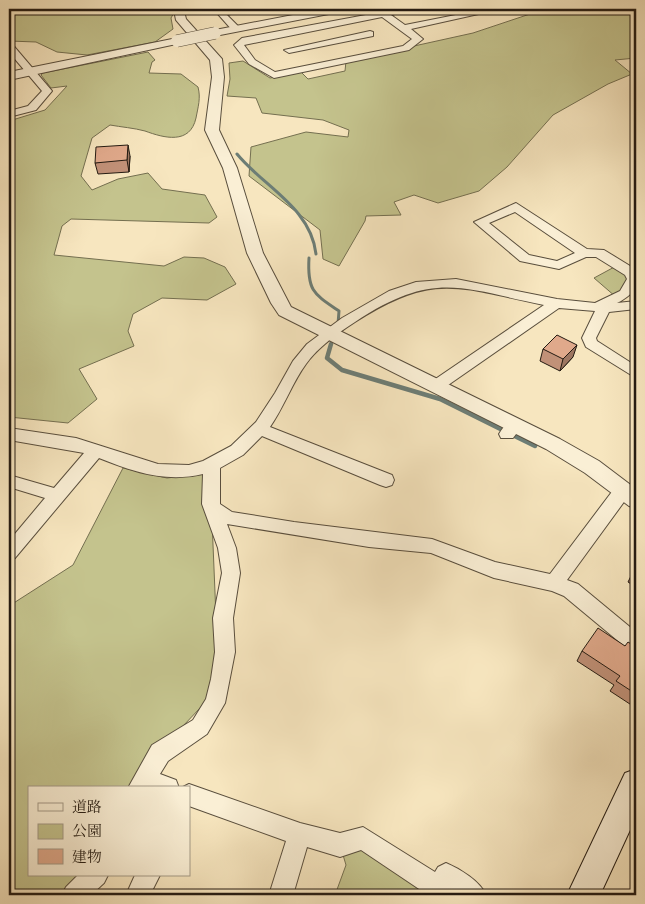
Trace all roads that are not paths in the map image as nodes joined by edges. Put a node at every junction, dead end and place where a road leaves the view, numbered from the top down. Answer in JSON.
{"nodes":[{"id":1,"x":184,"y":9,"type":"edge"},
{"id":2,"x":245,"y":9,"type":"edge"},
{"id":3,"x":339,"y":9,"type":"edge"},
{"id":4,"x":410,"y":9,"type":"edge"},
{"id":5,"x":497,"y":9,"type":"edge"},
{"id":6,"x":384,"y":14,"type":"junction"},
{"id":7,"x":352,"y":20,"type":"junction"},
{"id":8,"x":404,"y":28,"type":"junction"},
{"id":9,"x":236,"y":29,"type":"junction"},
{"id":10,"x":272,"y":35,"type":"junction"},
{"id":11,"x":380,"y":42,"type":"junction"},
{"id":12,"x":9,"y":46,"type":"edge"},
{"id":13,"x":298,"y":59,"type":"junction"},
{"id":14,"x":32,"y":71,"type":"junction"},
{"id":15,"x":9,"y":76,"type":"edge"},
{"id":16,"x":9,"y":102,"type":"edge"},
{"id":17,"x":12,"y":113,"type":"edge"},
{"id":18,"x":584,"y":253,"type":"junction"},
{"id":19,"x":556,"y":303,"type":"junction"},
{"id":20,"x":630,"y":306,"type":"edge"},
{"id":21,"x":601,"y":308,"type":"junction"},
{"id":22,"x":636,"y":315,"type":"edge"},
{"id":23,"x":329,"y":334,"type":"junction"},
{"id":24,"x":636,"y":373,"type":"edge"},
{"id":25,"x":436,"y":386,"type":"junction"},
{"id":26,"x":260,"y":429,"type":"junction"},
{"id":27,"x":9,"y":434,"type":"edge"},
{"id":28,"x":96,"y":450,"type":"junction"},
{"id":29,"x":212,"y":467,"type":"junction"},
{"id":30,"x":386,"y":480,"type":"dead end"},
{"id":31,"x":9,"y":481,"type":"edge"},
{"id":32,"x":57,"y":494,"type":"junction"},
{"id":33,"x":630,"y":495,"type":"edge"},
{"id":34,"x":212,"y":509,"type":"junction"},
{"id":35,"x":10,"y":548,"type":"edge"},
{"id":36,"x":554,"y":583,"type":"junction"},
{"id":37,"x":636,"y":644,"type":"edge"},
{"id":38,"x":142,"y":783,"type":"edge"},
{"id":39,"x":636,"y":784,"type":"edge"},
{"id":40,"x":158,"y":786,"type":"edge"},
{"id":41,"x":190,"y":795,"type":"edge"},
{"id":42,"x":300,"y":834,"type":"junction"},
{"id":43,"x":95,"y":876,"type":"edge"},
{"id":44,"x":148,"y":876,"type":"edge"},
{"id":45,"x":74,"y":895,"type":"edge"},
{"id":46,"x":138,"y":895,"type":"edge"},
{"id":47,"x":280,"y":895,"type":"edge"},
{"id":48,"x":474,"y":895,"type":"edge"},
{"id":49,"x":583,"y":895,"type":"edge"}],
"edges":[{"from":1,"to":23,"type":"street"},
{"from":2,"to":9,"type":"street"},
{"from":3,"to":7,"type":"street"},
{"from":3,"to":9,"type":"street"},
{"from":4,"to":6,"type":"street"},
{"from":5,"to":8,"type":"street"},
{"from":6,"to":7,"type":"street"},
{"from":6,"to":8,"type":"street"},
{"from":7,"to":10,"type":"street"},
{"from":7,"to":11,"type":"street"},
{"from":8,"to":11,"type":"street"},
{"from":9,"to":14,"type":"street","bridge":true},
{"from":10,"to":13,"type":"street"},
{"from":10,"to":13,"type":"street"},
{"from":11,"to":13,"type":"street"},
{"from":11,"to":13,"type":"street"},
{"from":12,"to":14,"type":"street"},
{"from":14,"to":15,"type":"street"},
{"from":14,"to":17,"type":"street"},
{"from":16,"to":17,"type":"street"},
{"from":18,"to":18,"type":"street"},
{"from":18,"to":21,"type":"street"},
{"from":19,"to":21,"type":"street"},
{"from":19,"to":23,"type":"street"},
{"from":19,"to":25,"type":"street"},
{"from":20,"to":21,"type":"street"},
{"from":20,"to":22,"type":"street"},
{"from":21,"to":24,"type":"street"},
{"from":23,"to":25,"type":"street"},
{"from":23,"to":26,"type":"street"},
{"from":25,"to":33,"type":"street"},
{"from":26,"to":29,"type":"street"},
{"from":26,"to":30,"type":"street"},
{"from":27,"to":28,"type":"street"},
{"from":28,"to":29,"type":"street"},
{"from":28,"to":32,"type":"street"},
{"from":29,"to":34,"type":"street"},
{"from":31,"to":32,"type":"street"},
{"from":32,"to":35,"type":"street"},
{"from":33,"to":36,"type":"street"},
{"from":34,"to":36,"type":"street"},
{"from":34,"to":38,"type":"street"},
{"from":36,"to":37,"type":"street"},
{"from":38,"to":40,"type":"street"},
{"from":39,"to":49,"type":"main road"},
{"from":41,"to":42,"type":"street"},
{"from":42,"to":47,"type":"street"},
{"from":42,"to":48,"type":"street"},
{"from":43,"to":45,"type":"street"},
{"from":44,"to":46,"type":"street"}]}
